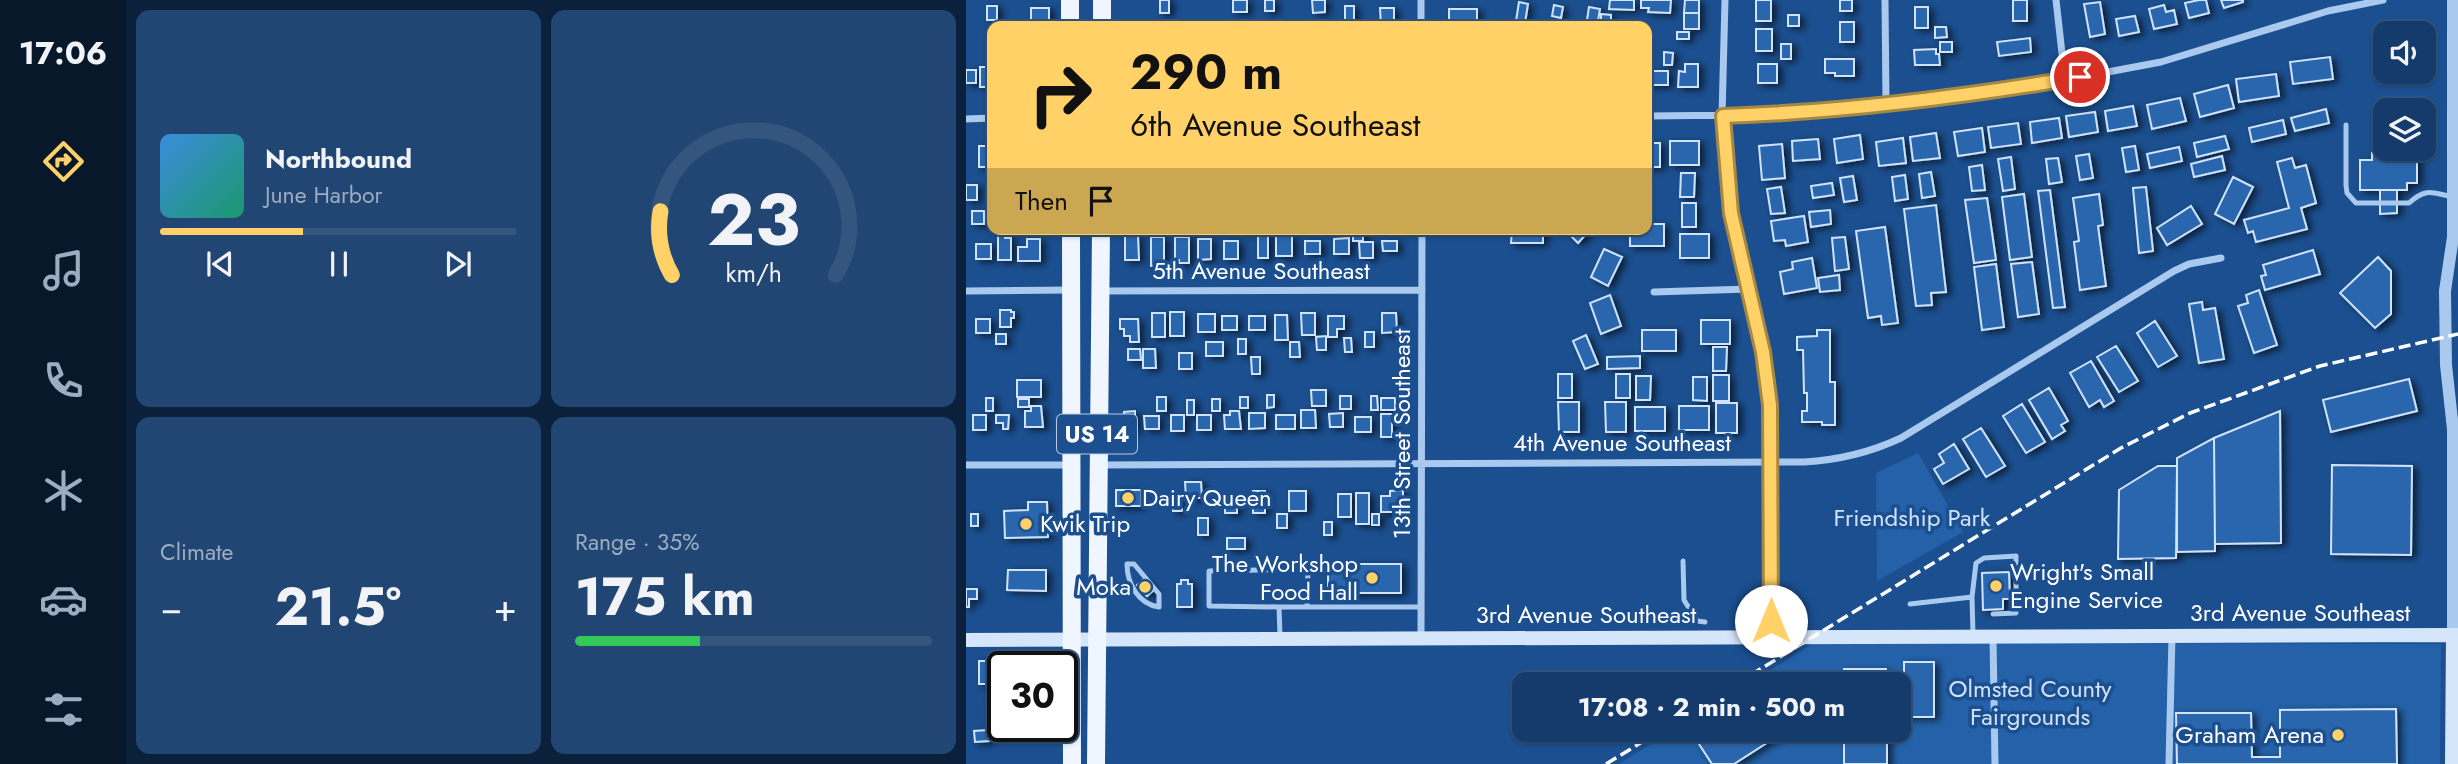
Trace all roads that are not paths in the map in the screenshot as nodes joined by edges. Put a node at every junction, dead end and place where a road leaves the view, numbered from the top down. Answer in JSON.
{"nodes":[{"id":1,"x":1070,"y":0,"type":"edge"},
{"id":2,"x":1102,"y":0,"type":"edge"},
{"id":3,"x":1421,"y":0,"type":"edge"},
{"id":4,"x":1725,"y":0,"type":"edge"},
{"id":5,"x":1885,"y":0,"type":"edge"},
{"id":6,"x":2056,"y":0,"type":"edge"},
{"id":7,"x":2383,"y":0,"type":"edge"},
{"id":8,"x":2453,"y":0,"type":"edge"},
{"id":9,"x":1070,"y":21,"type":"edge"},
{"id":10,"x":1102,"y":21,"type":"edge"},
{"id":11,"x":1421,"y":21,"type":"edge"},
{"id":12,"x":2456,"y":77,"type":"edge"},
{"id":13,"x":2065,"y":80,"type":"junction"},
{"id":14,"x":1886,"y":104,"type":"junction"},
{"id":15,"x":1652,"y":116,"type":"edge"},
{"id":16,"x":1723,"y":116,"type":"junction"},
{"id":17,"x":987,"y":118,"type":"edge"},
{"id":18,"x":966,"y":119,"type":"edge"},
{"id":19,"x":2346,"y":125,"type":"dead end"},
{"id":20,"x":2456,"y":198,"type":"edge"},
{"id":21,"x":1071,"y":235,"type":"edge"},
{"id":22,"x":1101,"y":235,"type":"edge"},
{"id":23,"x":1422,"y":235,"type":"edge"},
{"id":24,"x":2453,"y":237,"type":"junction"},
{"id":25,"x":2221,"y":258,"type":"dead end"},
{"id":26,"x":2458,"y":258,"type":"edge"},
{"id":27,"x":1749,"y":289,"type":"junction"},
{"id":28,"x":1071,"y":290,"type":"junction"},
{"id":29,"x":1422,"y":290,"type":"junction"},
{"id":30,"x":966,"y":291,"type":"edge"},
{"id":31,"x":1099,"y":291,"type":"junction"},
{"id":32,"x":1654,"y":292,"type":"dead end"},
{"id":33,"x":2458,"y":405,"type":"edge"},
{"id":34,"x":2454,"y":429,"type":"junction"},
{"id":35,"x":1771,"y":461,"type":"junction"},
{"id":36,"x":1420,"y":463,"type":"junction"},
{"id":37,"x":1097,"y":464,"type":"junction"},
{"id":38,"x":966,"y":465,"type":"edge"},
{"id":39,"x":1072,"y":465,"type":"junction"},
{"id":40,"x":1684,"y":561,"type":"dead end"},
{"id":41,"x":1972,"y":597,"type":"junction"},
{"id":42,"x":1910,"y":604,"type":"dead end"},
{"id":43,"x":1159,"y":607,"type":"joint"},
{"id":44,"x":1279,"y":607,"type":"junction"},
{"id":45,"x":1307,"y":607,"type":"junction"},
{"id":46,"x":1421,"y":607,"type":"junction"},
{"id":47,"x":1993,"y":614,"type":"dead end"},
{"id":48,"x":1705,"y":622,"type":"dead end"},
{"id":49,"x":2456,"y":635,"type":"edge"},
{"id":50,"x":2172,"y":636,"type":"junction"},
{"id":51,"x":1771,"y":637,"type":"junction"},
{"id":52,"x":1973,"y":637,"type":"junction"},
{"id":53,"x":1993,"y":637,"type":"junction"},
{"id":54,"x":1280,"y":639,"type":"junction"},
{"id":55,"x":1421,"y":639,"type":"junction"},
{"id":56,"x":966,"y":640,"type":"edge"},
{"id":57,"x":1072,"y":640,"type":"junction"},
{"id":58,"x":1096,"y":640,"type":"junction"},
{"id":59,"x":2455,"y":731,"type":"edge"},
{"id":60,"x":1072,"y":764,"type":"edge"},
{"id":61,"x":1096,"y":764,"type":"edge"},
{"id":62,"x":1996,"y":764,"type":"edge"},
{"id":63,"x":2169,"y":764,"type":"edge"},
{"id":64,"x":2452,"y":764,"type":"edge"}],
"edges":[{"from":1,"to":9,"type":"main road"},
{"from":2,"to":10,"type":"main road"},
{"from":3,"to":11,"type":"street"},
{"from":4,"to":16,"type":"street"},
{"from":5,"to":14,"type":"street"},
{"from":6,"to":13,"type":"street"},
{"from":7,"to":13,"type":"street"},
{"from":8,"to":12,"type":"street"},
{"from":12,"to":20,"type":"street"},
{"from":13,"to":14,"type":"street"},
{"from":14,"to":16,"type":"street"},
{"from":15,"to":16,"type":"street"},
{"from":16,"to":27,"type":"street"},
{"from":17,"to":18,"type":"street"},
{"from":19,"to":20,"type":"lane"},
{"from":20,"to":24,"type":"street"},
{"from":21,"to":28,"type":"main road","number":"US 14"},
{"from":22,"to":31,"type":"main road","number":"US 14"},
{"from":23,"to":29,"type":"street","name":"13th Street Southeast"},
{"from":24,"to":26,"type":"street"},
{"from":24,"to":34,"type":"street"},
{"from":25,"to":35,"type":"street","name":"4th Avenue Southeast"},
{"from":27,"to":32,"type":"street"},
{"from":27,"to":35,"type":"street"},
{"from":28,"to":30,"type":"street"},
{"from":28,"to":39,"type":"main road","number":"US 14"},
{"from":29,"to":31,"type":"street","name":"5th Avenue Southeast"},
{"from":29,"to":36,"type":"street","name":"13th Street Southeast"},
{"from":31,"to":37,"type":"main road","number":"US 14"},
{"from":33,"to":34,"type":"street"},
{"from":34,"to":49,"type":"street"},
{"from":35,"to":36,"type":"street","name":"4th Avenue Southeast"},
{"from":35,"to":51,"type":"street"},
{"from":36,"to":37,"type":"street","name":"4th Avenue Southeast"},
{"from":36,"to":46,"type":"street","name":"13th Street Southeast"},
{"from":37,"to":58,"type":"main road","number":"US 14"},
{"from":38,"to":39,"type":"street"},
{"from":39,"to":57,"type":"main road","number":"US 14"},
{"from":40,"to":48,"type":"lane"},
{"from":41,"to":42,"type":"lane"},
{"from":41,"to":47,"type":"lane"},
{"from":41,"to":52,"type":"lane"},
{"from":43,"to":43,"type":"lane"},
{"from":44,"to":45,"type":"lane"},
{"from":44,"to":45,"type":"lane"},
{"from":44,"to":54,"type":"lane"},
{"from":45,"to":46,"type":"lane"},
{"from":46,"to":55,"type":"street","name":"13th Street Southeast"},
{"from":49,"to":50,"type":"main road","name":"3rd Avenue Southeast"},
{"from":49,"to":59,"type":"main road"},
{"from":50,"to":53,"type":"main road","name":"3rd Avenue Southeast"},
{"from":50,"to":63,"type":"street"},
{"from":51,"to":52,"type":"main road","name":"3rd Avenue Southeast"},
{"from":51,"to":55,"type":"main road","name":"3rd Avenue Southeast"},
{"from":52,"to":53,"type":"main road","name":"3rd Avenue Southeast"},
{"from":53,"to":62,"type":"street"},
{"from":54,"to":55,"type":"main road","name":"3rd Avenue Southeast"},
{"from":54,"to":58,"type":"main road","name":"3rd Avenue Southeast"},
{"from":56,"to":57,"type":"main road","name":"3rd Avenue Southeast"},
{"from":57,"to":58,"type":"main road","name":"3rd Avenue Southeast"},
{"from":57,"to":60,"type":"main road","number":"US 14"},
{"from":58,"to":61,"type":"main road","number":"US 14"},
{"from":59,"to":64,"type":"main road"}]}
